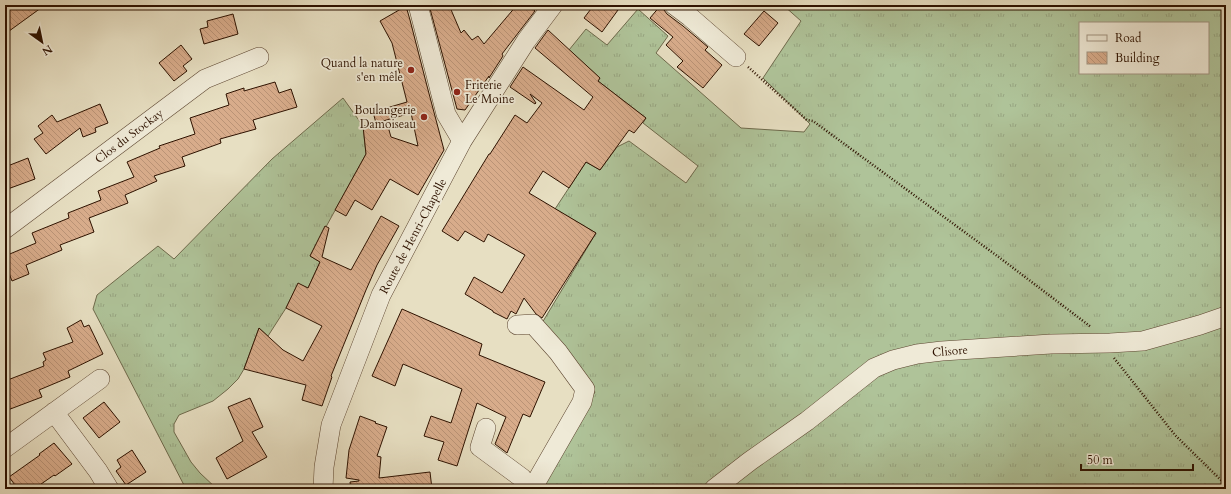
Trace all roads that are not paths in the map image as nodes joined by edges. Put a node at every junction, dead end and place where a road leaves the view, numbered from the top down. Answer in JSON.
{"nodes":[{"id":1,"x":418,"y":5,"type":"edge"},
{"id":2,"x":553,"y":5,"type":"edge"},
{"id":3,"x":674,"y":5,"type":"edge"},
{"id":4,"x":259,"y":56,"type":"dead end"},
{"id":5,"x":736,"y":57,"type":"road end"},
{"id":6,"x":462,"y":141,"type":"junction"},
{"id":7,"x":5,"y":229,"type":"edge"},
{"id":8,"x":1226,"y":316,"type":"edge"},
{"id":9,"x":517,"y":325,"type":"dead end"},
{"id":10,"x":100,"y":379,"type":"dead end"},
{"id":11,"x":54,"y":412,"type":"junction"},
{"id":12,"x":486,"y":428,"type":"dead end"},
{"id":13,"x":5,"y":448,"type":"edge"},
{"id":14,"x":109,"y":489,"type":"edge"},
{"id":15,"x":323,"y":489,"type":"edge"},
{"id":16,"x":531,"y":489,"type":"edge"},
{"id":17,"x":714,"y":489,"type":"edge"}],
"edges":[{"from":1,"to":6,"type":"street"},
{"from":2,"to":6,"type":"street","name":"Route de Henri-Chapelle"},
{"from":3,"to":5,"type":"street"},
{"from":4,"to":7,"type":"street","name":"Clos du Stockay"},
{"from":6,"to":15,"type":"street","name":"Route de Henri-Chapelle"},
{"from":8,"to":17,"type":"street","name":"Clisore"},
{"from":9,"to":16,"type":"street"},
{"from":10,"to":11,"type":"street"},
{"from":11,"to":13,"type":"street"},
{"from":11,"to":14,"type":"street"},
{"from":12,"to":16,"type":"street"}]}
